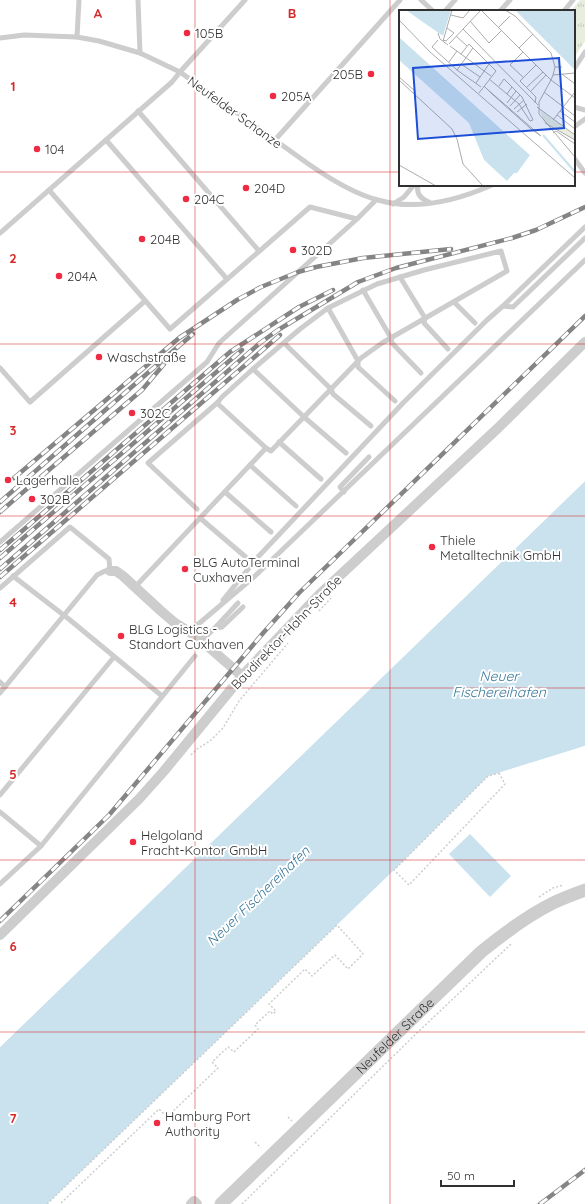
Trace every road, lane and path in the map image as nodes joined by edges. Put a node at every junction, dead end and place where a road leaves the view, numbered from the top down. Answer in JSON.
{"nodes":[{"id":1,"x":79,"y":0,"type":"edge"},
{"id":2,"x":138,"y":0,"type":"edge"},
{"id":3,"x":244,"y":0,"type":"edge"},
{"id":4,"x":400,"y":0,"type":"edge"},
{"id":5,"x":421,"y":0,"type":"edge"},
{"id":6,"x":455,"y":0,"type":"edge"},
{"id":7,"x":510,"y":0,"type":"edge"},
{"id":8,"x":573,"y":0,"type":"edge"},
{"id":9,"x":432,"y":10,"type":"edge"},
{"id":10,"x":446,"y":10,"type":"edge"},
{"id":11,"x":501,"y":10,"type":"edge"},
{"id":12,"x":565,"y":10,"type":"edge"},
{"id":13,"x":77,"y":37,"type":"junction"},
{"id":14,"x":0,"y":38,"type":"edge"},
{"id":15,"x":585,"y":52,"type":"edge"},
{"id":16,"x":140,"y":53,"type":"junction"},
{"id":17,"x":575,"y":67,"type":"edge"},
{"id":18,"x":180,"y":72,"type":"junction"},
{"id":19,"x":575,"y":107,"type":"edge"},
{"id":20,"x":585,"y":110,"type":"edge"},
{"id":21,"x":138,"y":111,"type":"junction"},
{"id":22,"x":585,"y":119,"type":"edge"},
{"id":23,"x":575,"y":126,"type":"edge"},
{"id":24,"x":106,"y":140,"type":"junction"},
{"id":25,"x":275,"y":140,"type":"junction"},
{"id":26,"x":575,"y":159,"type":"edge"},
{"id":27,"x":585,"y":173,"type":"edge"},
{"id":28,"x":413,"y":186,"type":"edge"},
{"id":29,"x":418,"y":186,"type":"edge"},
{"id":30,"x":490,"y":186,"type":"edge"},
{"id":31,"x":49,"y":190,"type":"junction"},
{"id":32,"x":376,"y":200,"type":"junction"},
{"id":33,"x":393,"y":204,"type":"junction"},
{"id":34,"x":432,"y":204,"type":"junction"},
{"id":35,"x":357,"y":219,"type":"junction"},
{"id":36,"x":585,"y":227,"type":"edge"},
{"id":37,"x":0,"y":233,"type":"edge"},
{"id":38,"x":585,"y":238,"type":"edge"},
{"id":39,"x":259,"y":251,"type":"junction"},
{"id":40,"x":585,"y":260,"type":"edge"},
{"id":41,"x":400,"y":277,"type":"junction"},
{"id":42,"x":227,"y":279,"type":"junction"},
{"id":43,"x":363,"y":290,"type":"junction"},
{"id":44,"x":145,"y":300,"type":"junction"},
{"id":45,"x":454,"y":302,"type":"junction"},
{"id":46,"x":503,"y":306,"type":"junction"},
{"id":47,"x":328,"y":308,"type":"junction"},
{"id":48,"x":425,"y":318,"type":"junction"},
{"id":49,"x":475,"y":323,"type":"dead end"},
{"id":50,"x":391,"y":338,"type":"junction"},
{"id":51,"x":585,"y":342,"type":"edge"},
{"id":52,"x":284,"y":343,"type":"junction"},
{"id":53,"x":448,"y":349,"type":"dead end"},
{"id":54,"x":358,"y":361,"type":"junction"},
{"id":55,"x":0,"y":368,"type":"edge"},
{"id":56,"x":253,"y":369,"type":"junction"},
{"id":57,"x":422,"y":373,"type":"dead end"},
{"id":58,"x":331,"y":389,"type":"junction"},
{"id":59,"x":396,"y":401,"type":"dead end"},
{"id":60,"x":217,"y":403,"type":"junction"},
{"id":61,"x":304,"y":417,"type":"junction"},
{"id":62,"x":371,"y":426,"type":"dead end"},
{"id":63,"x":279,"y":442,"type":"junction"},
{"id":64,"x":266,"y":448,"type":"junction"},
{"id":65,"x":346,"y":453,"type":"dead end"},
{"id":66,"x":368,"y":457,"type":"dead end"},
{"id":67,"x":250,"y":465,"type":"junction"},
{"id":68,"x":321,"y":479,"type":"dead end"},
{"id":69,"x":225,"y":492,"type":"junction"},
{"id":70,"x":344,"y":492,"type":"junction"},
{"id":71,"x":296,"y":506,"type":"dead end"},
{"id":72,"x":196,"y":509,"type":"dead end"},
{"id":73,"x":200,"y":518,"type":"junction"},
{"id":74,"x":271,"y":532,"type":"dead end"},
{"id":75,"x":0,"y":542,"type":"edge"},
{"id":76,"x":248,"y":559,"type":"dead end"},
{"id":77,"x":110,"y":571,"type":"junction"},
{"id":78,"x":13,"y":576,"type":"junction"},
{"id":79,"x":135,"y":587,"type":"junction"},
{"id":80,"x":0,"y":588,"type":"edge"},
{"id":81,"x":336,"y":594,"type":"dead end"},
{"id":82,"x":240,"y":605,"type":"dead end"},
{"id":83,"x":216,"y":608,"type":"junction"},
{"id":84,"x":314,"y":615,"type":"dead end"},
{"id":85,"x":63,"y":616,"type":"junction"},
{"id":86,"x":189,"y":632,"type":"junction"},
{"id":87,"x":201,"y":641,"type":"junction"},
{"id":88,"x":288,"y":644,"type":"dead end"},
{"id":89,"x":195,"y":656,"type":"dead end"},
{"id":90,"x":114,"y":657,"type":"junction"},
{"id":91,"x":242,"y":676,"type":"junction"},
{"id":92,"x":0,"y":682,"type":"edge"},
{"id":93,"x":5,"y":687,"type":"junction"},
{"id":94,"x":0,"y":693,"type":"edge"},
{"id":95,"x":162,"y":696,"type":"junction"},
{"id":96,"x":186,"y":760,"type":"dead end"},
{"id":97,"x":0,"y":795,"type":"edge"},
{"id":98,"x":0,"y":812,"type":"edge"},
{"id":99,"x":41,"y":846,"type":"junction"},
{"id":100,"x":401,"y":876,"type":"joint"},
{"id":101,"x":0,"y":884,"type":"edge"},
{"id":102,"x":585,"y":890,"type":"edge"},
{"id":103,"x":0,"y":935,"type":"edge"},
{"id":104,"x":515,"y":940,"type":"dead end"},
{"id":105,"x":47,"y":1204,"type":"edge"},
{"id":106,"x":60,"y":1204,"type":"edge"},
{"id":107,"x":221,"y":1204,"type":"edge"},
{"id":108,"x":242,"y":1204,"type":"edge"}],
"edges":[{"from":1,"to":13,"type":"lane"},
{"from":2,"to":16,"type":"lane"},
{"from":3,"to":18,"type":"lane"},
{"from":4,"to":25,"type":"lane"},
{"from":5,"to":9,"type":"lane"},
{"from":6,"to":10,"type":"lane"},
{"from":7,"to":11,"type":"lane"},
{"from":8,"to":12,"type":"lane"},
{"from":13,"to":14,"type":"lane"},
{"from":13,"to":16,"type":"lane"},
{"from":15,"to":17,"type":"lane"},
{"from":16,"to":18,"type":"lane"},
{"from":18,"to":21,"type":"lane","name":"Neufelder Schanze"},
{"from":18,"to":25,"type":"lane","name":"Neufelder Schanze"},
{"from":19,"to":20,"type":"lane"},
{"from":21,"to":24,"type":"lane","name":"Neufelder Schanze"},
{"from":21,"to":39,"type":"lane"},
{"from":22,"to":23,"type":"lane"},
{"from":24,"to":31,"type":"lane","name":"Neufelder Schanze"},
{"from":24,"to":42,"type":"lane"},
{"from":25,"to":32,"type":"lane","name":"Neufelder Schanze"},
{"from":26,"to":27,"type":"lane"},
{"from":28,"to":33,"type":"lane"},
{"from":29,"to":34,"type":"lane"},
{"from":30,"to":34,"type":"lane","name":"Neufelder Schanze"},
{"from":31,"to":37,"type":"lane","name":"Neufelder Schanze"},
{"from":31,"to":44,"type":"lane"},
{"from":32,"to":33,"type":"lane","name":"Neufelder Schanze"},
{"from":32,"to":35,"type":"lane"},
{"from":33,"to":34,"type":"lane","name":"Neufelder Schanze"},
{"from":35,"to":39,"type":"lane"},
{"from":35,"to":75,"type":"lane"},
{"from":36,"to":46,"type":"lane"},
{"from":38,"to":46,"type":"lane"},
{"from":39,"to":42,"type":"lane"},
{"from":40,"to":70,"type":"lane"},
{"from":41,"to":43,"type":"lane"},
{"from":41,"to":45,"type":"lane"},
{"from":41,"to":48,"type":"lane"},
{"from":42,"to":44,"type":"lane"},
{"from":43,"to":47,"type":"lane"},
{"from":43,"to":50,"type":"lane"},
{"from":44,"to":55,"type":"lane"},
{"from":45,"to":48,"type":"lane"},
{"from":45,"to":49,"type":"lane"},
{"from":46,"to":83,"type":"lane"},
{"from":47,"to":52,"type":"lane"},
{"from":47,"to":54,"type":"lane"},
{"from":48,"to":50,"type":"lane"},
{"from":48,"to":53,"type":"lane"},
{"from":50,"to":54,"type":"lane"},
{"from":50,"to":57,"type":"lane"},
{"from":51,"to":91,"type":"street","name":"Baudirektor-Hahn-Straße"},
{"from":52,"to":56,"type":"lane"},
{"from":52,"to":58,"type":"lane"},
{"from":54,"to":58,"type":"lane"},
{"from":54,"to":59,"type":"lane"},
{"from":56,"to":60,"type":"lane"},
{"from":56,"to":61,"type":"lane"},
{"from":58,"to":61,"type":"lane"},
{"from":58,"to":62,"type":"lane"},
{"from":60,"to":64,"type":"lane"},
{"from":60,"to":72,"type":"lane"},
{"from":61,"to":63,"type":"lane"},
{"from":61,"to":65,"type":"lane"},
{"from":63,"to":64,"type":"lane"},
{"from":63,"to":68,"type":"lane"},
{"from":64,"to":67,"type":"lane"},
{"from":66,"to":70,"type":"lane"},
{"from":67,"to":69,"type":"lane"},
{"from":67,"to":71,"type":"lane"},
{"from":69,"to":73,"type":"lane"},
{"from":69,"to":74,"type":"lane"},
{"from":70,"to":83,"type":"lane"},
{"from":73,"to":76,"type":"lane"},
{"from":73,"to":79,"type":"lane"},
{"from":77,"to":78,"type":"lane"},
{"from":77,"to":79,"type":"street"},
{"from":77,"to":85,"type":"lane"},
{"from":78,"to":80,"type":"lane"},
{"from":78,"to":85,"type":"lane"},
{"from":79,"to":86,"type":"street"},
{"from":81,"to":84,"type":"path"},
{"from":82,"to":87,"type":"lane"},
{"from":83,"to":86,"type":"lane"},
{"from":85,"to":90,"type":"lane"},
{"from":85,"to":93,"type":"lane"},
{"from":86,"to":87,"type":"street"},
{"from":87,"to":91,"type":"street"},
{"from":88,"to":96,"type":"path"},
{"from":89,"to":95,"type":"lane"},
{"from":90,"to":95,"type":"lane"},
{"from":90,"to":97,"type":"lane"},
{"from":91,"to":103,"type":"street","name":"Baudirektor-Hahn-Straße"},
{"from":92,"to":93,"type":"lane"},
{"from":93,"to":94,"type":"lane"},
{"from":95,"to":99,"type":"lane"},
{"from":98,"to":99,"type":"lane"},
{"from":99,"to":101,"type":"lane"},
{"from":100,"to":100,"type":"path"},
{"from":102,"to":107,"type":"street","name":"Neufelder Straße"},
{"from":104,"to":108,"type":"path"},
{"from":105,"to":106,"type":"path"}]}
